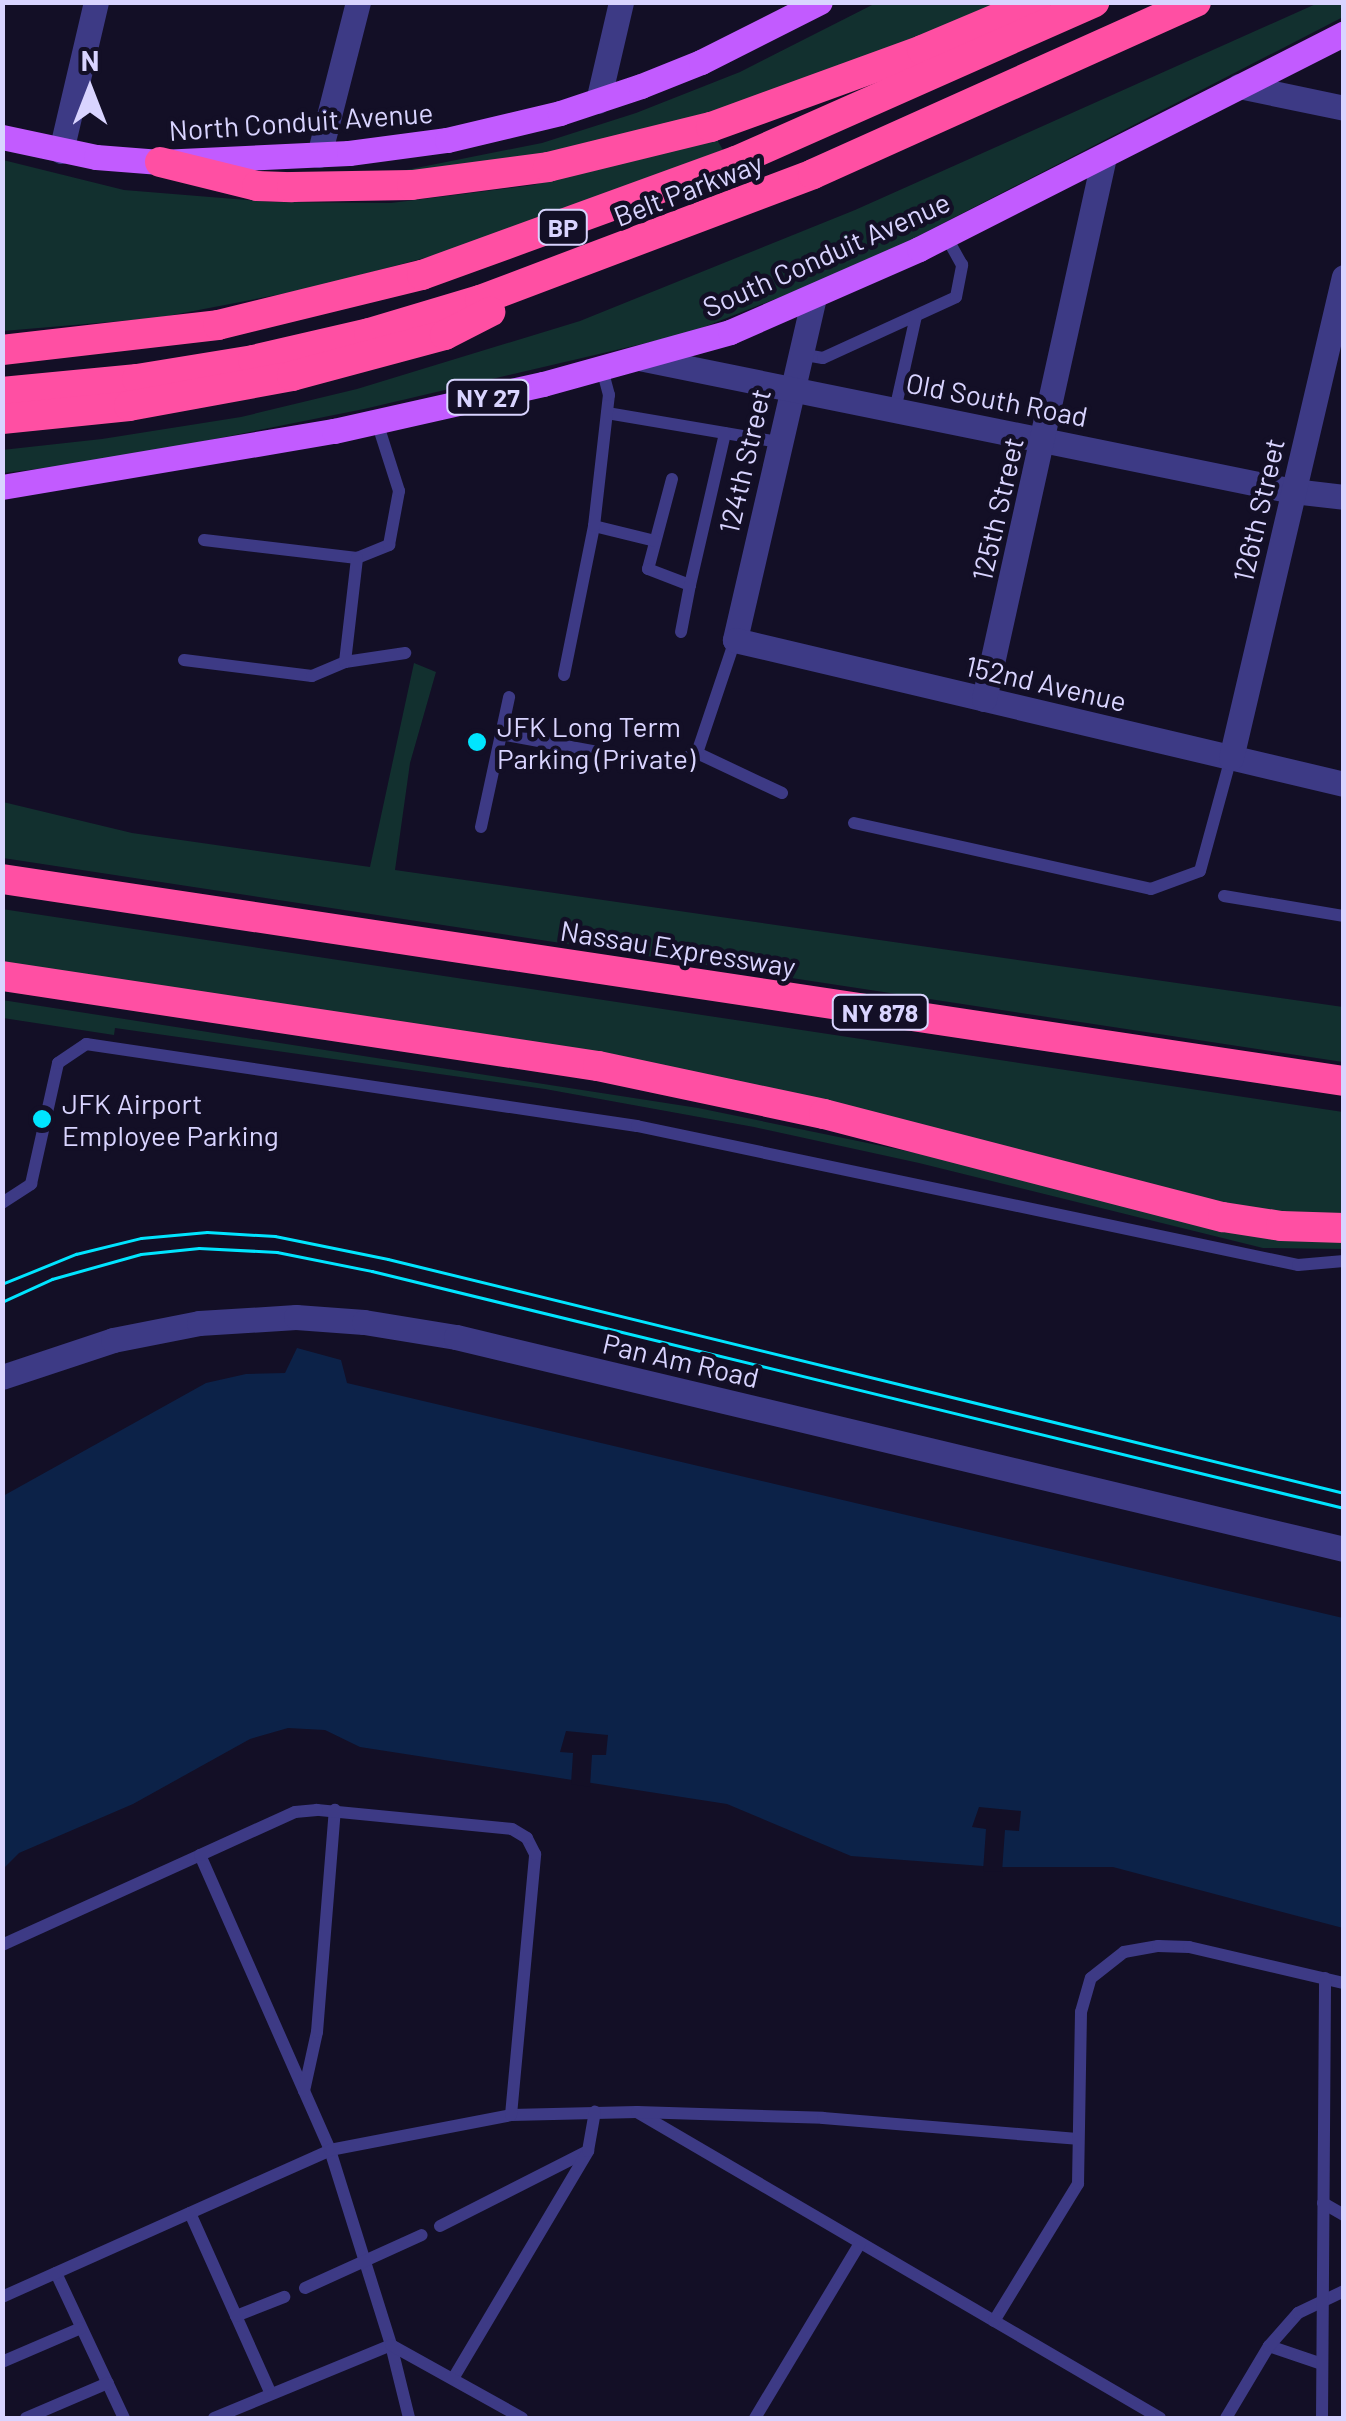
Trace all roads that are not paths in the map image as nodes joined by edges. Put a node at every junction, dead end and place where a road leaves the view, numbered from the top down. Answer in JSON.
{"nodes":[{"id":1,"x":96,"y":2,"type":"edge"},
{"id":2,"x":358,"y":2,"type":"edge"},
{"id":3,"x":621,"y":2,"type":"edge"},
{"id":4,"x":820,"y":2,"type":"edge"},
{"id":5,"x":1036,"y":2,"type":"edge"},
{"id":6,"x":1094,"y":2,"type":"edge"},
{"id":7,"x":1196,"y":2,"type":"edge"},
{"id":8,"x":1344,"y":33,"type":"edge"},
{"id":9,"x":1239,"y":86,"type":"junction"},
{"id":10,"x":598,"y":102,"type":"junction"},
{"id":11,"x":1344,"y":108,"type":"edge"},
{"id":12,"x":2,"y":137,"type":"edge"},
{"id":13,"x":61,"y":150,"type":"junction"},
{"id":14,"x":319,"y":155,"type":"junction"},
{"id":15,"x":1104,"y":156,"type":"junction"},
{"id":16,"x":160,"y":162,"type":"junction"},
{"id":17,"x":946,"y":236,"type":"junction"},
{"id":18,"x":595,"y":259,"type":"junction"},
{"id":19,"x":1344,"y":277,"type":"edge"},
{"id":20,"x":814,"y":296,"type":"junction"},
{"id":21,"x":916,"y":316,"type":"junction"},
{"id":22,"x":2,"y":350,"type":"edge"},
{"id":23,"x":800,"y":354,"type":"junction"},
{"id":24,"x":640,"y":358,"type":"junction"},
{"id":25,"x":602,"y":368,"type":"junction"},
{"id":26,"x":790,"y":391,"type":"junction"},
{"id":27,"x":2,"y":392,"type":"edge"},
{"id":28,"x":895,"y":410,"type":"junction"},
{"id":29,"x":607,"y":413,"type":"junction"},
{"id":30,"x":2,"y":419,"type":"edge"},
{"id":31,"x":378,"y":422,"type":"junction"},
{"id":32,"x":725,"y":432,"type":"junction"},
{"id":33,"x":1044,"y":438,"type":"junction"},
{"id":34,"x":779,"y":442,"type":"junction"},
{"id":35,"x":672,"y":480,"type":"dead end"},
{"id":36,"x":2,"y":489,"type":"edge"},
{"id":37,"x":1293,"y":491,"type":"junction"},
{"id":38,"x":1344,"y":497,"type":"edge"},
{"id":39,"x":594,"y":526,"type":"junction"},
{"id":40,"x":204,"y":540,"type":"dead end"},
{"id":41,"x":656,"y":541,"type":"junction"},
{"id":42,"x":357,"y":558,"type":"junction"},
{"id":43,"x":690,"y":586,"type":"junction"},
{"id":44,"x":681,"y":632,"type":"dead end"},
{"id":45,"x":735,"y":640,"type":"junction"},
{"id":46,"x":405,"y":654,"type":"dead end"},
{"id":47,"x":184,"y":660,"type":"dead end"},
{"id":48,"x":345,"y":662,"type":"junction"},
{"id":49,"x":564,"y":675,"type":"dead end"},
{"id":50,"x":510,"y":697,"type":"dead end"},
{"id":51,"x":984,"y":699,"type":"junction"},
{"id":52,"x":501,"y":734,"type":"junction"},
{"id":53,"x":697,"y":753,"type":"junction"},
{"id":54,"x":1232,"y":758,"type":"junction"},
{"id":55,"x":1344,"y":784,"type":"edge"},
{"id":56,"x":782,"y":793,"type":"dead end"},
{"id":57,"x":854,"y":823,"type":"dead end"},
{"id":58,"x":481,"y":827,"type":"dead end"},
{"id":59,"x":2,"y":879,"type":"edge"},
{"id":60,"x":1224,"y":896,"type":"dead end"},
{"id":61,"x":1344,"y":916,"type":"edge"},
{"id":62,"x":2,"y":976,"type":"edge"},
{"id":63,"x":1344,"y":1081,"type":"edge"},
{"id":64,"x":2,"y":1203,"type":"edge"},
{"id":65,"x":1344,"y":1228,"type":"edge"},
{"id":66,"x":1344,"y":1261,"type":"edge"},
{"id":67,"x":2,"y":1377,"type":"edge"},
{"id":68,"x":1344,"y":1549,"type":"edge"},
{"id":69,"x":335,"y":1810,"type":"junction"},
{"id":70,"x":200,"y":1855,"type":"junction"},
{"id":71,"x":2,"y":1945,"type":"edge"},
{"id":72,"x":1325,"y":1978,"type":"junction"},
{"id":73,"x":1344,"y":1983,"type":"edge"},
{"id":74,"x":304,"y":2091,"type":"junction"},
{"id":75,"x":595,"y":2112,"type":"junction"},
{"id":76,"x":637,"y":2112,"type":"junction"},
{"id":77,"x":511,"y":2115,"type":"junction"},
{"id":78,"x":1077,"y":2139,"type":"junction"},
{"id":79,"x":330,"y":2150,"type":"junction"},
{"id":80,"x":588,"y":2151,"type":"junction"},
{"id":81,"x":1323,"y":2203,"type":"junction"},
{"id":82,"x":190,"y":2213,"type":"junction"},
{"id":83,"x":1344,"y":2215,"type":"edge"},
{"id":84,"x":440,"y":2226,"type":"dead end"},
{"id":85,"x":422,"y":2235,"type":"dead end"},
{"id":86,"x":860,"y":2242,"type":"junction"},
{"id":87,"x":366,"y":2263,"type":"junction"},
{"id":88,"x":56,"y":2273,"type":"junction"},
{"id":89,"x":305,"y":2288,"type":"dead end"},
{"id":90,"x":1344,"y":2291,"type":"edge"},
{"id":91,"x":2,"y":2297,"type":"edge"},
{"id":92,"x":284,"y":2297,"type":"dead end"},
{"id":93,"x":1322,"y":2298,"type":"junction"},
{"id":94,"x":236,"y":2316,"type":"junction"},
{"id":95,"x":994,"y":2321,"type":"junction"},
{"id":96,"x":82,"y":2328,"type":"junction"},
{"id":97,"x":391,"y":2344,"type":"junction"},
{"id":98,"x":1269,"y":2346,"type":"junction"},
{"id":99,"x":2,"y":2362,"type":"edge"},
{"id":100,"x":1322,"y":2364,"type":"junction"},
{"id":101,"x":454,"y":2377,"type":"junction"},
{"id":102,"x":108,"y":2383,"type":"junction"},
{"id":103,"x":270,"y":2394,"type":"junction"},
{"id":104,"x":26,"y":2418,"type":"edge"},
{"id":105,"x":124,"y":2418,"type":"edge"},
{"id":106,"x":214,"y":2418,"type":"edge"},
{"id":107,"x":409,"y":2418,"type":"edge"},
{"id":108,"x":522,"y":2418,"type":"edge"},
{"id":109,"x":755,"y":2418,"type":"edge"},
{"id":110,"x":1160,"y":2418,"type":"edge"},
{"id":111,"x":1226,"y":2418,"type":"edge"},
{"id":112,"x":1322,"y":2418,"type":"edge"}],
"edges":[{"from":1,"to":13,"type":"street"},
{"from":2,"to":14,"type":"street"},
{"from":3,"to":10,"type":"street"},
{"from":4,"to":10,"type":"main road","name":"North Conduit Avenue"},
{"from":5,"to":16,"type":"highway"},
{"from":6,"to":22,"type":"highway","name":"Belt Parkway","number":"BP"},
{"from":7,"to":18,"type":"highway","name":"Belt Parkway","number":"BP"},
{"from":8,"to":9,"type":"main road","name":"South Conduit Avenue","number":"NY 27"},
{"from":9,"to":11,"type":"street"},
{"from":9,"to":15,"type":"main road","name":"South Conduit Avenue","number":"NY 27"},
{"from":10,"to":14,"type":"main road","name":"North Conduit Avenue"},
{"from":12,"to":13,"type":"main road","name":"North Conduit Avenue"},
{"from":13,"to":16,"type":"main road","name":"North Conduit Avenue"},
{"from":14,"to":16,"type":"main road","name":"North Conduit Avenue"},
{"from":15,"to":17,"type":"main road","name":"South Conduit Avenue","number":"NY 27"},
{"from":15,"to":33,"type":"street","name":"125th Street"},
{"from":17,"to":20,"type":"main road","name":"South Conduit Avenue","number":"NY 27"},
{"from":17,"to":21,"type":"lane"},
{"from":18,"to":27,"type":"highway","name":"Belt Parkway","number":"BP"},
{"from":18,"to":30,"type":"highway"},
{"from":19,"to":37,"type":"street","name":"126th Street"},
{"from":20,"to":23,"type":"street","name":"124th Street"},
{"from":20,"to":24,"type":"main road","name":"South Conduit Avenue","number":"NY 27"},
{"from":21,"to":23,"type":"lane"},
{"from":21,"to":28,"type":"lane"},
{"from":23,"to":26,"type":"street","name":"124th Street"},
{"from":24,"to":25,"type":"main road","name":"South Conduit Avenue","number":"NY 27"},
{"from":24,"to":26,"type":"street","name":"Old South Road"},
{"from":25,"to":29,"type":"lane"},
{"from":25,"to":31,"type":"main road","name":"South Conduit Avenue","number":"NY 27"},
{"from":26,"to":28,"type":"street","name":"Old South Road"},
{"from":26,"to":34,"type":"street","name":"124th Street"},
{"from":28,"to":33,"type":"street","name":"Old South Road"},
{"from":29,"to":32,"type":"lane"},
{"from":29,"to":39,"type":"lane"},
{"from":31,"to":36,"type":"main road","name":"South Conduit Avenue","number":"NY 27"},
{"from":31,"to":42,"type":"lane"},
{"from":32,"to":34,"type":"lane"},
{"from":32,"to":43,"type":"lane"},
{"from":33,"to":37,"type":"street","name":"Old South Road"},
{"from":33,"to":51,"type":"street","name":"125th Street"},
{"from":34,"to":45,"type":"street","name":"124th Street"},
{"from":35,"to":41,"type":"lane"},
{"from":37,"to":38,"type":"street","name":"Old South Road"},
{"from":37,"to":54,"type":"street","name":"126th Street"},
{"from":39,"to":41,"type":"lane"},
{"from":39,"to":49,"type":"lane"},
{"from":40,"to":42,"type":"lane"},
{"from":41,"to":43,"type":"lane"},
{"from":42,"to":48,"type":"lane"},
{"from":43,"to":44,"type":"lane"},
{"from":45,"to":51,"type":"street","name":"152nd Avenue"},
{"from":45,"to":53,"type":"lane"},
{"from":46,"to":48,"type":"lane"},
{"from":47,"to":48,"type":"lane"},
{"from":50,"to":52,"type":"lane"},
{"from":51,"to":54,"type":"street","name":"152nd Avenue"},
{"from":52,"to":53,"type":"lane"},
{"from":52,"to":58,"type":"lane"},
{"from":53,"to":56,"type":"lane"},
{"from":54,"to":55,"type":"street","name":"152nd Avenue"},
{"from":54,"to":57,"type":"lane"},
{"from":59,"to":63,"type":"highway","name":"Nassau Expressway","number":"NY 878"},
{"from":60,"to":61,"type":"lane"},
{"from":62,"to":65,"type":"highway"},
{"from":64,"to":66,"type":"lane"},
{"from":67,"to":68,"type":"street","name":"Pan Am Road"},
{"from":69,"to":70,"type":"lane"},
{"from":69,"to":74,"type":"lane"},
{"from":69,"to":77,"type":"lane"},
{"from":70,"to":71,"type":"lane"},
{"from":70,"to":74,"type":"lane"},
{"from":72,"to":73,"type":"lane"},
{"from":72,"to":78,"type":"lane"},
{"from":72,"to":81,"type":"lane"},
{"from":74,"to":79,"type":"lane"},
{"from":75,"to":76,"type":"lane"},
{"from":75,"to":77,"type":"lane"},
{"from":75,"to":80,"type":"lane"},
{"from":76,"to":78,"type":"lane"},
{"from":76,"to":86,"type":"lane"},
{"from":77,"to":79,"type":"lane"},
{"from":78,"to":95,"type":"lane"},
{"from":79,"to":82,"type":"lane"},
{"from":79,"to":87,"type":"lane"},
{"from":80,"to":84,"type":"lane"},
{"from":80,"to":101,"type":"lane"},
{"from":81,"to":83,"type":"lane"},
{"from":81,"to":93,"type":"lane"},
{"from":82,"to":88,"type":"lane"},
{"from":82,"to":94,"type":"lane"},
{"from":85,"to":87,"type":"lane"},
{"from":86,"to":95,"type":"lane"},
{"from":86,"to":109,"type":"lane"},
{"from":87,"to":89,"type":"lane"},
{"from":87,"to":97,"type":"lane"},
{"from":88,"to":91,"type":"lane"},
{"from":88,"to":96,"type":"lane"},
{"from":90,"to":93,"type":"lane"},
{"from":92,"to":94,"type":"lane"},
{"from":93,"to":98,"type":"lane"},
{"from":93,"to":100,"type":"lane"},
{"from":94,"to":103,"type":"lane"},
{"from":95,"to":110,"type":"lane"},
{"from":96,"to":99,"type":"lane"},
{"from":96,"to":102,"type":"lane"},
{"from":97,"to":101,"type":"lane"},
{"from":97,"to":103,"type":"lane"},
{"from":97,"to":107,"type":"lane"},
{"from":98,"to":100,"type":"lane"},
{"from":98,"to":111,"type":"lane"},
{"from":100,"to":112,"type":"lane"},
{"from":101,"to":108,"type":"lane"},
{"from":102,"to":104,"type":"lane"},
{"from":102,"to":105,"type":"lane"},
{"from":103,"to":106,"type":"lane"}]}
